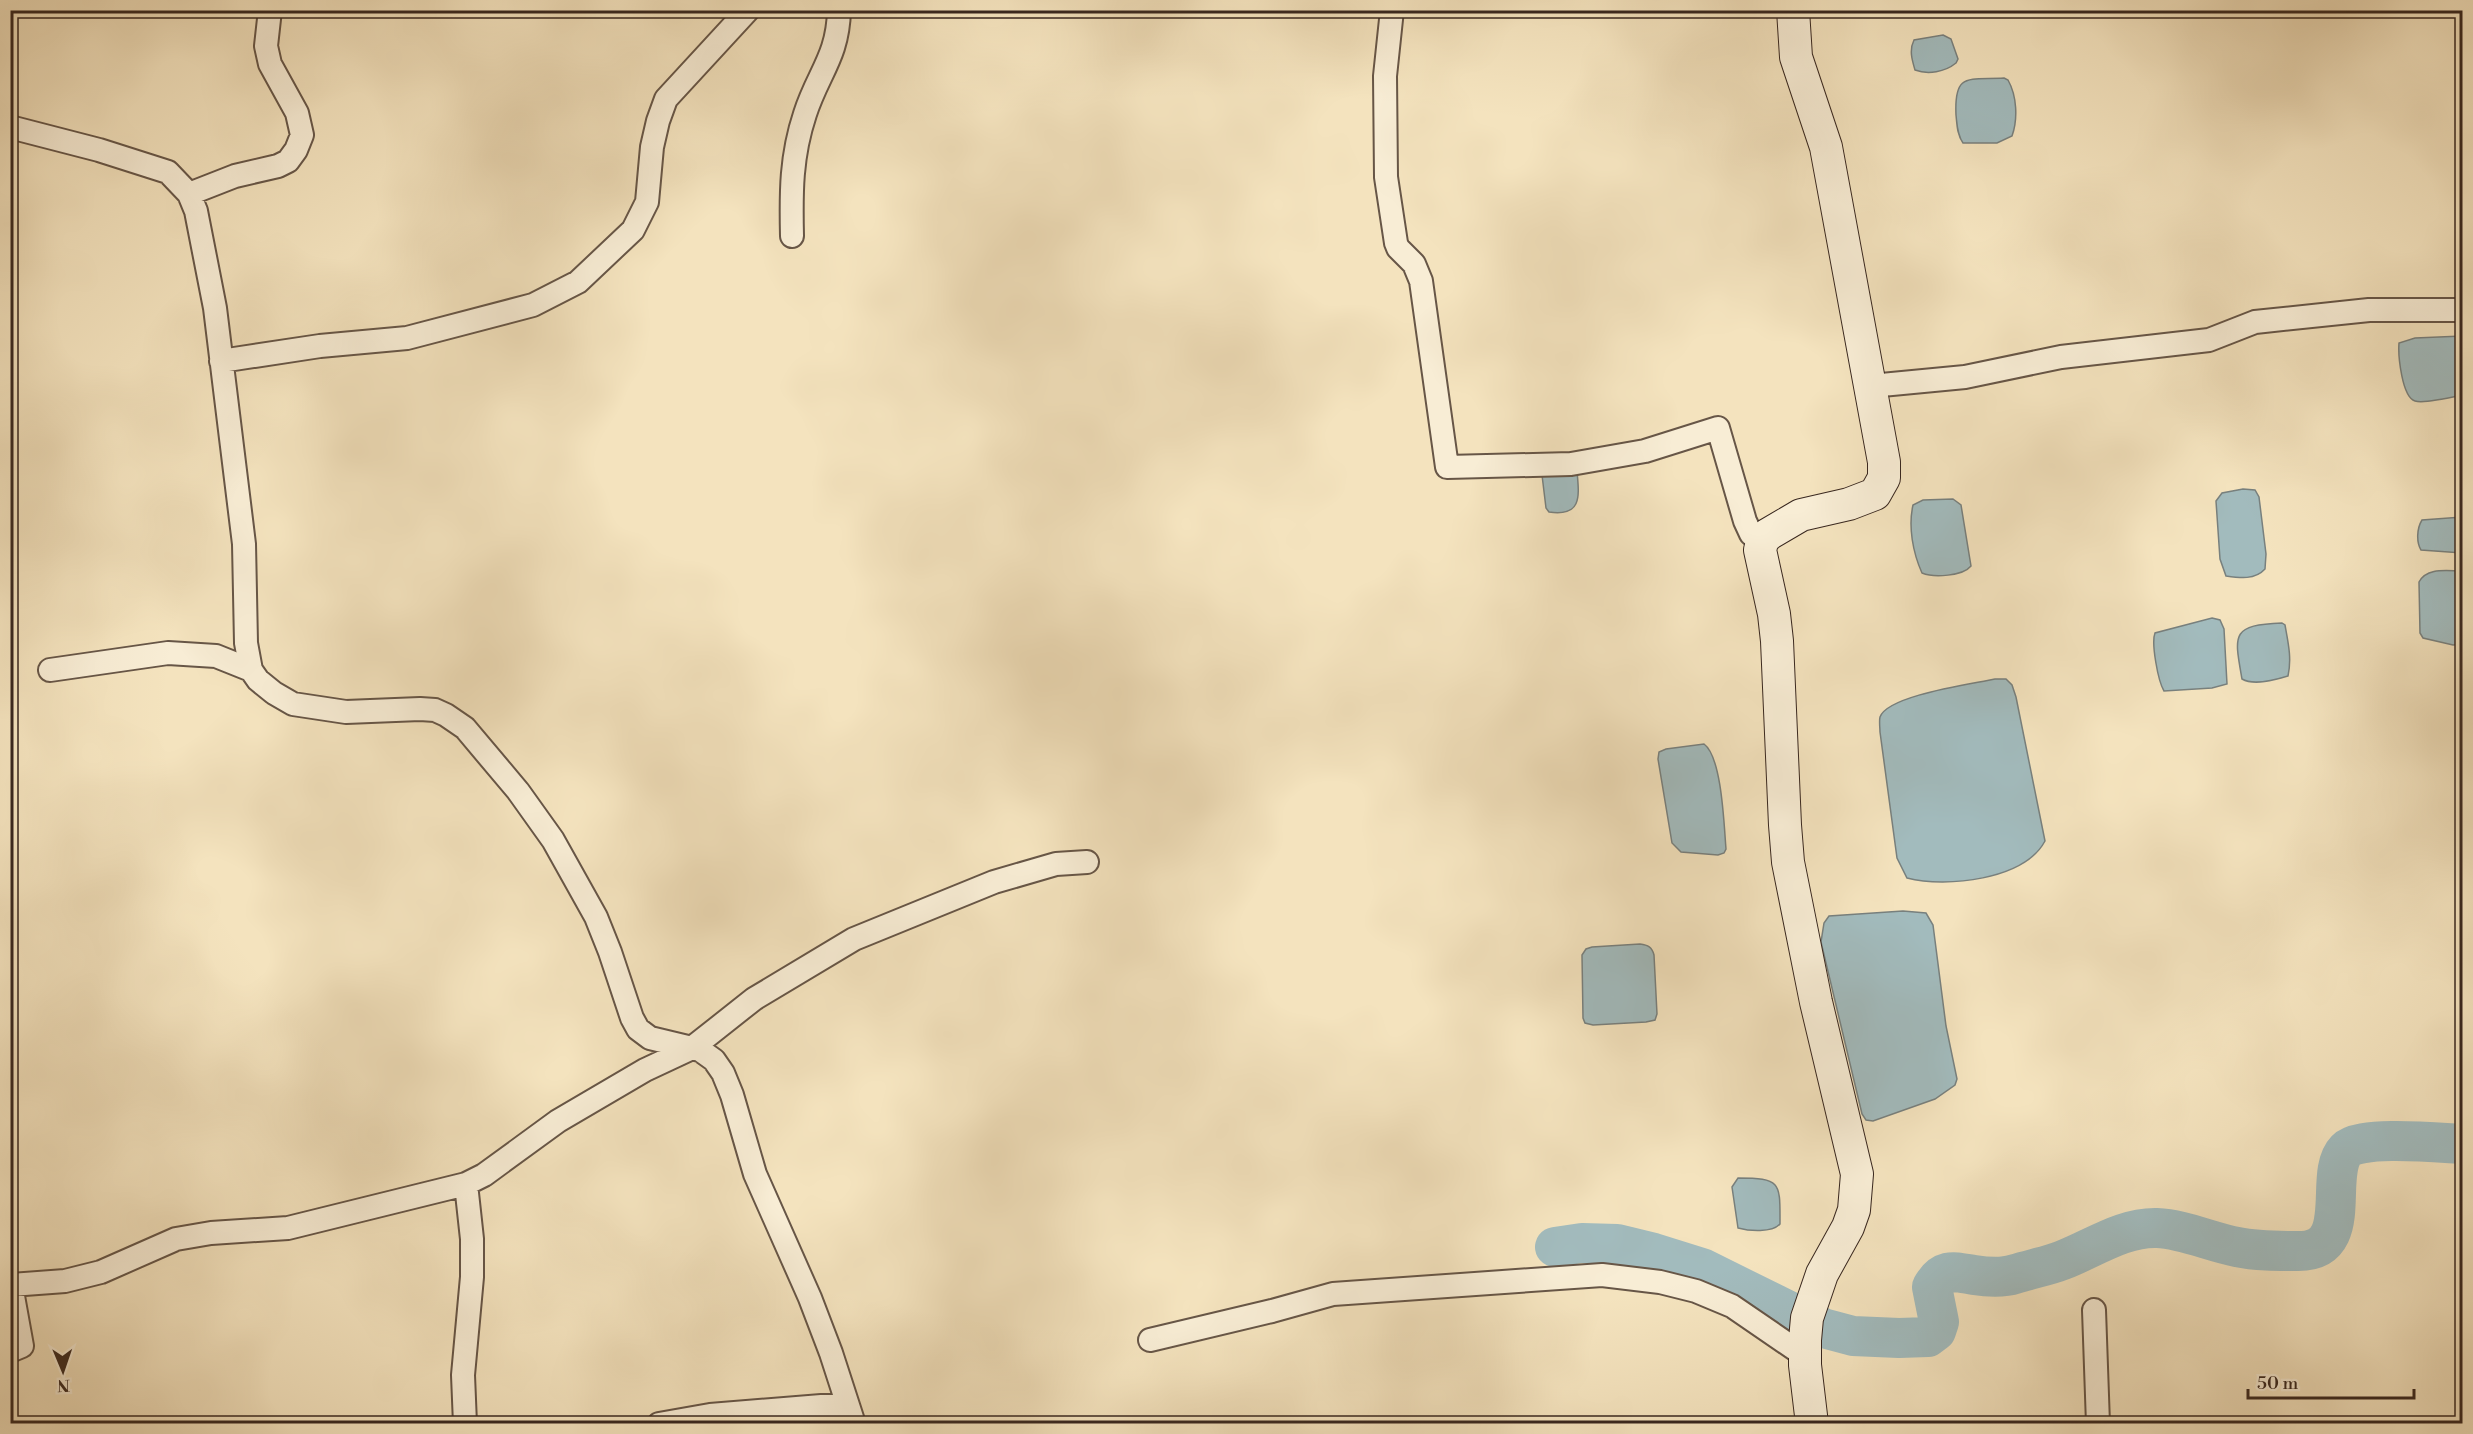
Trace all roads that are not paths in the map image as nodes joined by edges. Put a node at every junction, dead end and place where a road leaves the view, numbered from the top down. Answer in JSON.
{"nodes":[{"id":1,"x":270,"y":10,"type":"edge"},
{"id":2,"x":748,"y":10,"type":"edge"},
{"id":3,"x":839,"y":10,"type":"edge"},
{"id":4,"x":1392,"y":10,"type":"edge"},
{"id":5,"x":1793,"y":10,"type":"edge"},
{"id":6,"x":10,"y":127,"type":"edge"},
{"id":7,"x":189,"y":194,"type":"junction"},
{"id":8,"x":792,"y":236,"type":"dead end"},
{"id":9,"x":2463,"y":312,"type":"edge"},
{"id":10,"x":221,"y":361,"type":"junction"},
{"id":11,"x":1871,"y":386,"type":"junction"},
{"id":12,"x":1762,"y":542,"type":"junction"},
{"id":13,"x":50,"y":670,"type":"dead end"},
{"id":14,"x":252,"y":670,"type":"junction"},
{"id":15,"x":1087,"y":862,"type":"dead end"},
{"id":16,"x":692,"y":1048,"type":"junction"},
{"id":17,"x":466,"y":1184,"type":"junction"},
{"id":18,"x":2094,"y":1310,"type":"dead end"},
{"id":19,"x":1150,"y":1340,"type":"dead end"},
{"id":20,"x":1805,"y":1348,"type":"junction"},
{"id":21,"x":10,"y":1351,"type":"edge"},
{"id":22,"x":850,"y":1414,"type":"edge"},
{"id":23,"x":465,"y":1424,"type":"edge"},
{"id":24,"x":659,"y":1424,"type":"edge"},
{"id":25,"x":1812,"y":1424,"type":"edge"},
{"id":26,"x":2098,"y":1424,"type":"edge"}],
"edges":[{"from":1,"to":7,"type":"street"},
{"from":2,"to":10,"type":"street"},
{"from":3,"to":8,"type":"street"},
{"from":4,"to":12,"type":"street"},
{"from":5,"to":11,"type":"street"},
{"from":6,"to":7,"type":"street"},
{"from":7,"to":10,"type":"street"},
{"from":9,"to":11,"type":"street"},
{"from":10,"to":14,"type":"street"},
{"from":11,"to":12,"type":"street"},
{"from":12,"to":20,"type":"street"},
{"from":13,"to":14,"type":"street"},
{"from":14,"to":16,"type":"street"},
{"from":15,"to":16,"type":"street"},
{"from":16,"to":17,"type":"street"},
{"from":16,"to":22,"type":"street"},
{"from":17,"to":21,"type":"street"},
{"from":17,"to":23,"type":"street"},
{"from":18,"to":26,"type":"street"},
{"from":19,"to":20,"type":"street"},
{"from":20,"to":25,"type":"street"},
{"from":22,"to":24,"type":"street"}]}
